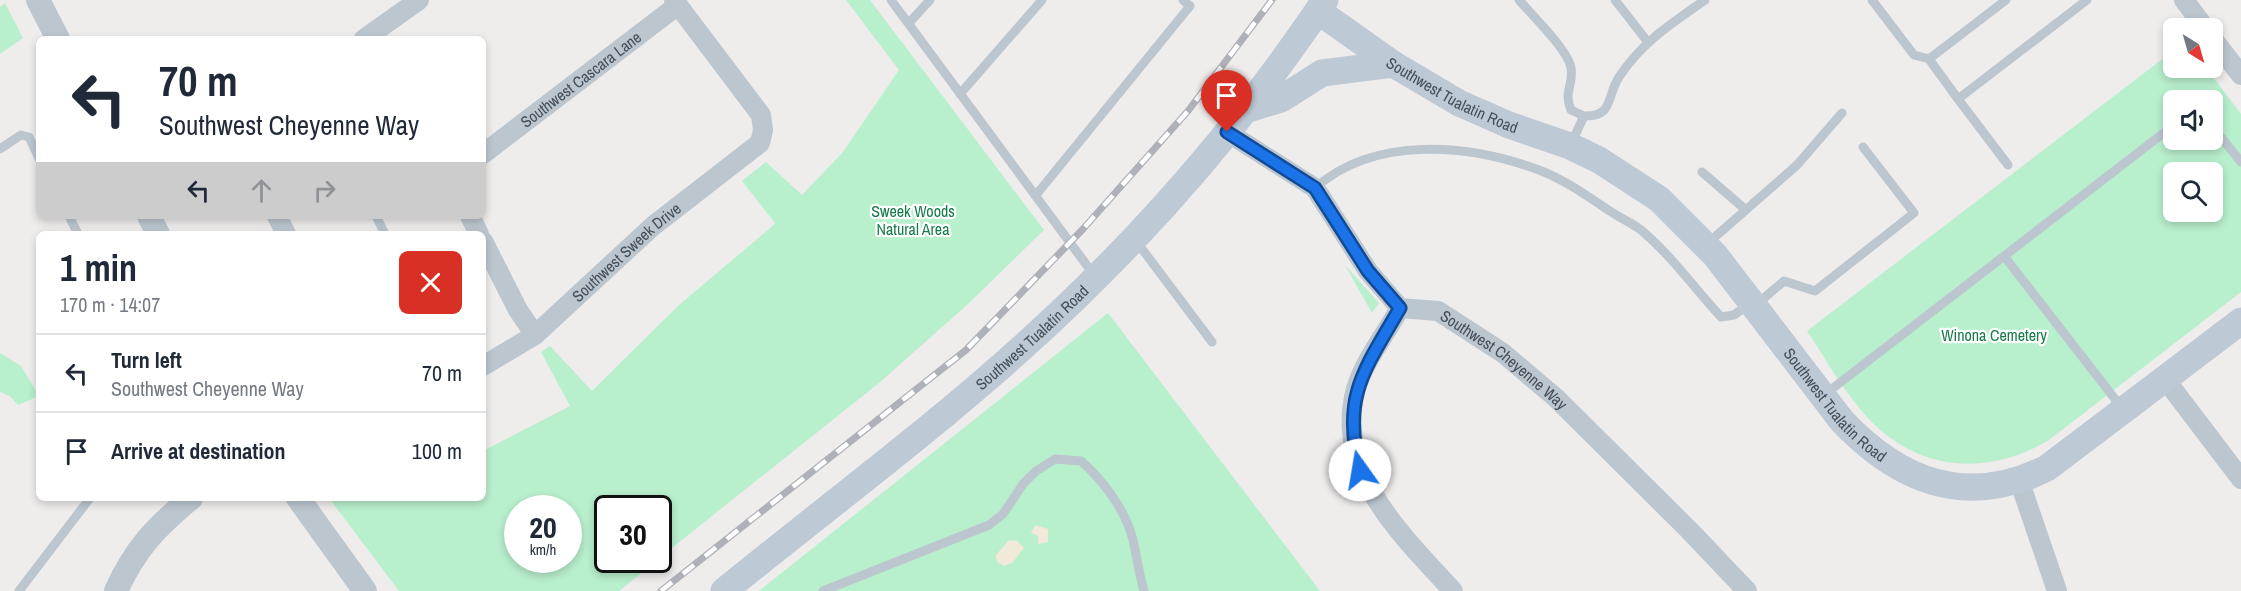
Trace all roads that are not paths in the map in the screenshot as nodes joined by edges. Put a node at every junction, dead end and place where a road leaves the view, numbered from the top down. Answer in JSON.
{"nodes":[{"id":1,"x":38,"y":0,"type":"edge"},
{"id":2,"x":419,"y":0,"type":"edge"},
{"id":3,"x":891,"y":0,"type":"edge"},
{"id":4,"x":930,"y":0,"type":"edge"},
{"id":5,"x":1042,"y":0,"type":"edge"},
{"id":6,"x":1183,"y":0,"type":"edge"},
{"id":7,"x":1519,"y":0,"type":"edge"},
{"id":8,"x":1615,"y":0,"type":"edge"},
{"id":9,"x":1705,"y":0,"type":"edge"},
{"id":10,"x":1872,"y":0,"type":"edge"},
{"id":11,"x":2006,"y":0,"type":"edge"},
{"id":12,"x":2088,"y":0,"type":"edge"},
{"id":13,"x":2184,"y":0,"type":"edge"},
{"id":14,"x":676,"y":3,"type":"edge"},
{"id":15,"x":1321,"y":6,"type":"edge"},
{"id":16,"x":2198,"y":18,"type":"edge"},
{"id":17,"x":909,"y":23,"type":"junction"},
{"id":18,"x":56,"y":36,"type":"edge"},
{"id":19,"x":373,"y":36,"type":"edge"},
{"id":20,"x":1647,"y":41,"type":"junction"},
{"id":21,"x":2223,"y":52,"type":"edge"},
{"id":22,"x":1929,"y":59,"type":"junction"},
{"id":23,"x":1393,"y":64,"type":"junction"},
{"id":24,"x":2241,"y":75,"type":"edge"},
{"id":25,"x":960,"y":94,"type":"junction"},
{"id":26,"x":1958,"y":99,"type":"junction"},
{"id":27,"x":1245,"y":110,"type":"junction"},
{"id":28,"x":1842,"y":113,"type":"dead end"},
{"id":29,"x":1584,"y":116,"type":"junction"},
{"id":30,"x":1227,"y":132,"type":"junction"},
{"id":31,"x":2163,"y":133,"type":"edge"},
{"id":32,"x":2223,"y":140,"type":"edge"},
{"id":33,"x":1570,"y":146,"type":"junction"},
{"id":34,"x":1863,"y":147,"type":"dead end"},
{"id":35,"x":0,"y":149,"type":"edge"},
{"id":36,"x":36,"y":152,"type":"edge"},
{"id":37,"x":486,"y":152,"type":"edge"},
{"id":38,"x":2241,"y":162,"type":"edge"},
{"id":39,"x":2008,"y":165,"type":"dead end"},
{"id":40,"x":1702,"y":172,"type":"dead end"},
{"id":41,"x":1315,"y":188,"type":"junction"},
{"id":42,"x":1035,"y":195,"type":"junction"},
{"id":43,"x":1746,"y":210,"type":"junction"},
{"id":44,"x":1133,"y":238,"type":"junction"},
{"id":45,"x":1707,"y":245,"type":"junction"},
{"id":46,"x":486,"y":247,"type":"edge"},
{"id":47,"x":2004,"y":256,"type":"junction"},
{"id":48,"x":1096,"y":276,"type":"junction"},
{"id":49,"x":1753,"y":304,"type":"junction"},
{"id":50,"x":1400,"y":308,"type":"junction"},
{"id":51,"x":2241,"y":321,"type":"edge"},
{"id":52,"x":535,"y":335,"type":"junction"},
{"id":53,"x":1212,"y":342,"type":"dead end"},
{"id":54,"x":486,"y":364,"type":"edge"},
{"id":55,"x":2165,"y":379,"type":"junction"},
{"id":56,"x":1823,"y":395,"type":"junction"},
{"id":57,"x":2124,"y":411,"type":"junction"},
{"id":58,"x":2241,"y":479,"type":"edge"},
{"id":59,"x":2019,"y":480,"type":"junction"},
{"id":60,"x":88,"y":501,"type":"edge"},
{"id":61,"x":188,"y":501,"type":"edge"},
{"id":62,"x":300,"y":501,"type":"edge"},
{"id":63,"x":19,"y":591,"type":"edge"},
{"id":64,"x":116,"y":591,"type":"edge"},
{"id":65,"x":365,"y":591,"type":"edge"},
{"id":66,"x":724,"y":591,"type":"edge"},
{"id":67,"x":823,"y":591,"type":"edge"},
{"id":68,"x":1144,"y":591,"type":"edge"},
{"id":69,"x":1453,"y":591,"type":"edge"},
{"id":70,"x":1747,"y":591,"type":"edge"},
{"id":71,"x":2057,"y":591,"type":"edge"}],
"edges":[{"from":1,"to":18,"type":"street"},
{"from":2,"to":19,"type":"street"},
{"from":3,"to":17,"type":"lane"},
{"from":4,"to":17,"type":"lane"},
{"from":5,"to":25,"type":"lane"},
{"from":6,"to":42,"type":"lane"},
{"from":7,"to":29,"type":"lane"},
{"from":8,"to":20,"type":"lane"},
{"from":9,"to":20,"type":"lane"},
{"from":10,"to":22,"type":"lane"},
{"from":11,"to":22,"type":"lane"},
{"from":12,"to":26,"type":"lane"},
{"from":13,"to":16,"type":"street"},
{"from":14,"to":37,"type":"street","name":"Southwest Cascara Lane"},
{"from":14,"to":52,"type":"street","name":"Southwest Sweek Drive"},
{"from":15,"to":23,"type":"main road","name":"Southwest Tualatin Road"},
{"from":15,"to":27,"type":"main road","name":"Southwest Tualatin Road"},
{"from":17,"to":25,"type":"lane"},
{"from":20,"to":29,"type":"lane"},
{"from":21,"to":24,"type":"street"},
{"from":22,"to":26,"type":"lane"},
{"from":23,"to":27,"type":"main road"},
{"from":23,"to":33,"type":"main road","name":"Southwest Tualatin Road"},
{"from":25,"to":42,"type":"lane"},
{"from":26,"to":39,"type":"lane"},
{"from":27,"to":30,"type":"main road","name":"Southwest Tualatin Road"},
{"from":28,"to":43,"type":"lane"},
{"from":29,"to":33,"type":"lane"},
{"from":30,"to":41,"type":"street"},
{"from":30,"to":44,"type":"main road","name":"Southwest Tualatin Road"},
{"from":31,"to":47,"type":"lane"},
{"from":32,"to":38,"type":"lane"},
{"from":33,"to":45,"type":"main road","name":"Southwest Tualatin Road"},
{"from":34,"to":49,"type":"lane"},
{"from":35,"to":36,"type":"lane"},
{"from":40,"to":43,"type":"lane"},
{"from":41,"to":49,"type":"lane"},
{"from":41,"to":50,"type":"street"},
{"from":42,"to":48,"type":"lane"},
{"from":43,"to":45,"type":"lane"},
{"from":44,"to":48,"type":"main road","name":"Southwest Tualatin Road"},
{"from":44,"to":53,"type":"lane"},
{"from":45,"to":49,"type":"main road","name":"Southwest Tualatin Road"},
{"from":46,"to":52,"type":"street"},
{"from":47,"to":56,"type":"lane"},
{"from":47,"to":57,"type":"lane"},
{"from":48,"to":66,"type":"main road","name":"Southwest Tualatin Road"},
{"from":49,"to":56,"type":"main road","name":"Southwest Tualatin Road"},
{"from":50,"to":69,"type":"street"},
{"from":50,"to":70,"type":"street","name":"Southwest Cheyenne Way"},
{"from":51,"to":55,"type":"main road","name":"Southwest Tualatin Road"},
{"from":52,"to":54,"type":"street","name":"Southwest Sweek Drive"},
{"from":55,"to":57,"type":"main road","name":"Southwest Tualatin Road"},
{"from":55,"to":58,"type":"street"},
{"from":56,"to":59,"type":"main road","name":"Southwest Tualatin Road"},
{"from":57,"to":59,"type":"main road","name":"Southwest Tualatin Road"},
{"from":59,"to":71,"type":"street"},
{"from":60,"to":63,"type":"lane"},
{"from":61,"to":64,"type":"street"},
{"from":62,"to":65,"type":"street"},
{"from":67,"to":68,"type":"lane"}]}
